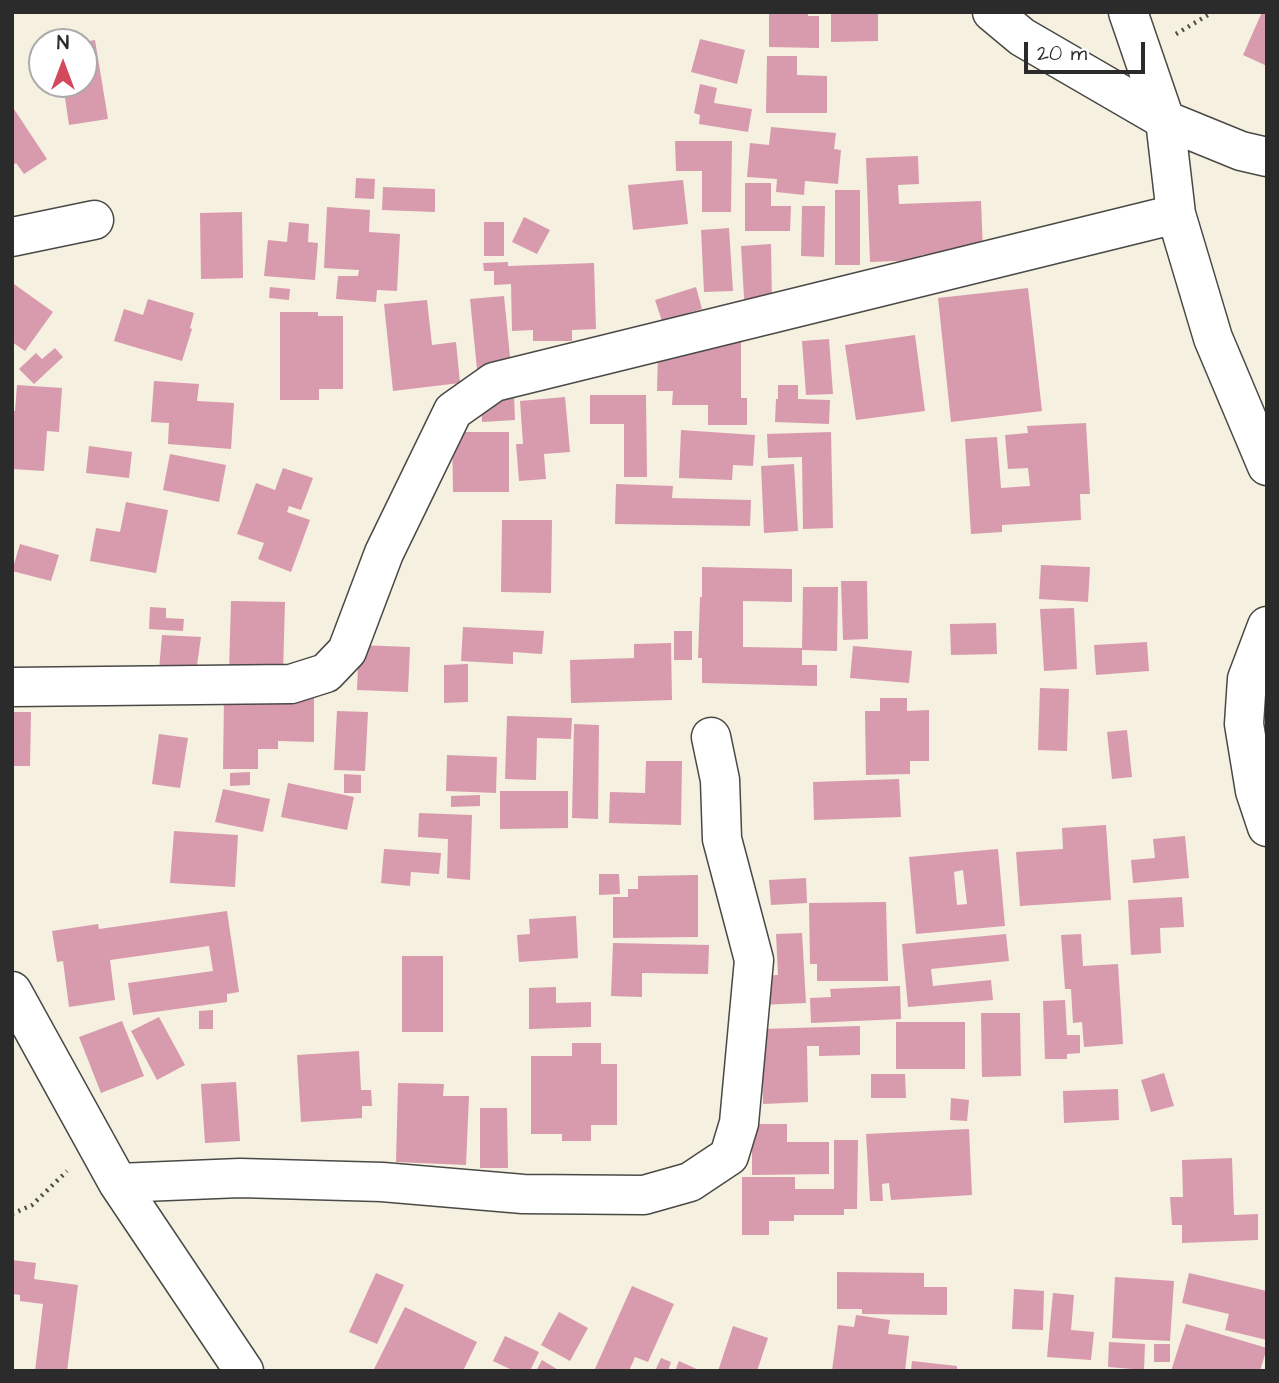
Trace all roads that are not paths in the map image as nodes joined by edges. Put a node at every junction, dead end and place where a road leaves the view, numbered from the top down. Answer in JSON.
{"nodes":[{"id":1,"x":992,"y":12,"type":"edge"},
{"id":2,"x":1128,"y":12,"type":"edge"},
{"id":3,"x":1165,"y":120,"type":"junction"},
{"id":4,"x":1267,"y":157,"type":"edge"},
{"id":5,"x":1176,"y":214,"type":"junction"},
{"id":6,"x":94,"y":220,"type":"dead end"},
{"id":7,"x":12,"y":237,"type":"edge"},
{"id":8,"x":1267,"y":466,"type":"edge"},
{"id":9,"x":1267,"y":626,"type":"edge"},
{"id":10,"x":12,"y":687,"type":"edge"},
{"id":11,"x":711,"y":737,"type":"dead end"},
{"id":12,"x":1267,"y":827,"type":"edge"},
{"id":13,"x":12,"y":991,"type":"edge"},
{"id":14,"x":118,"y":1183,"type":"junction"},
{"id":15,"x":244,"y":1371,"type":"edge"}],
"edges":[{"from":1,"to":3,"type":"street"},
{"from":2,"to":3,"type":"street"},
{"from":3,"to":4,"type":"street"},
{"from":3,"to":5,"type":"street"},
{"from":5,"to":8,"type":"street"},
{"from":5,"to":10,"type":"street"},
{"from":6,"to":7,"type":"street"},
{"from":9,"to":12,"type":"street"},
{"from":11,"to":14,"type":"street"},
{"from":13,"to":14,"type":"street"},
{"from":14,"to":15,"type":"street"}]}
